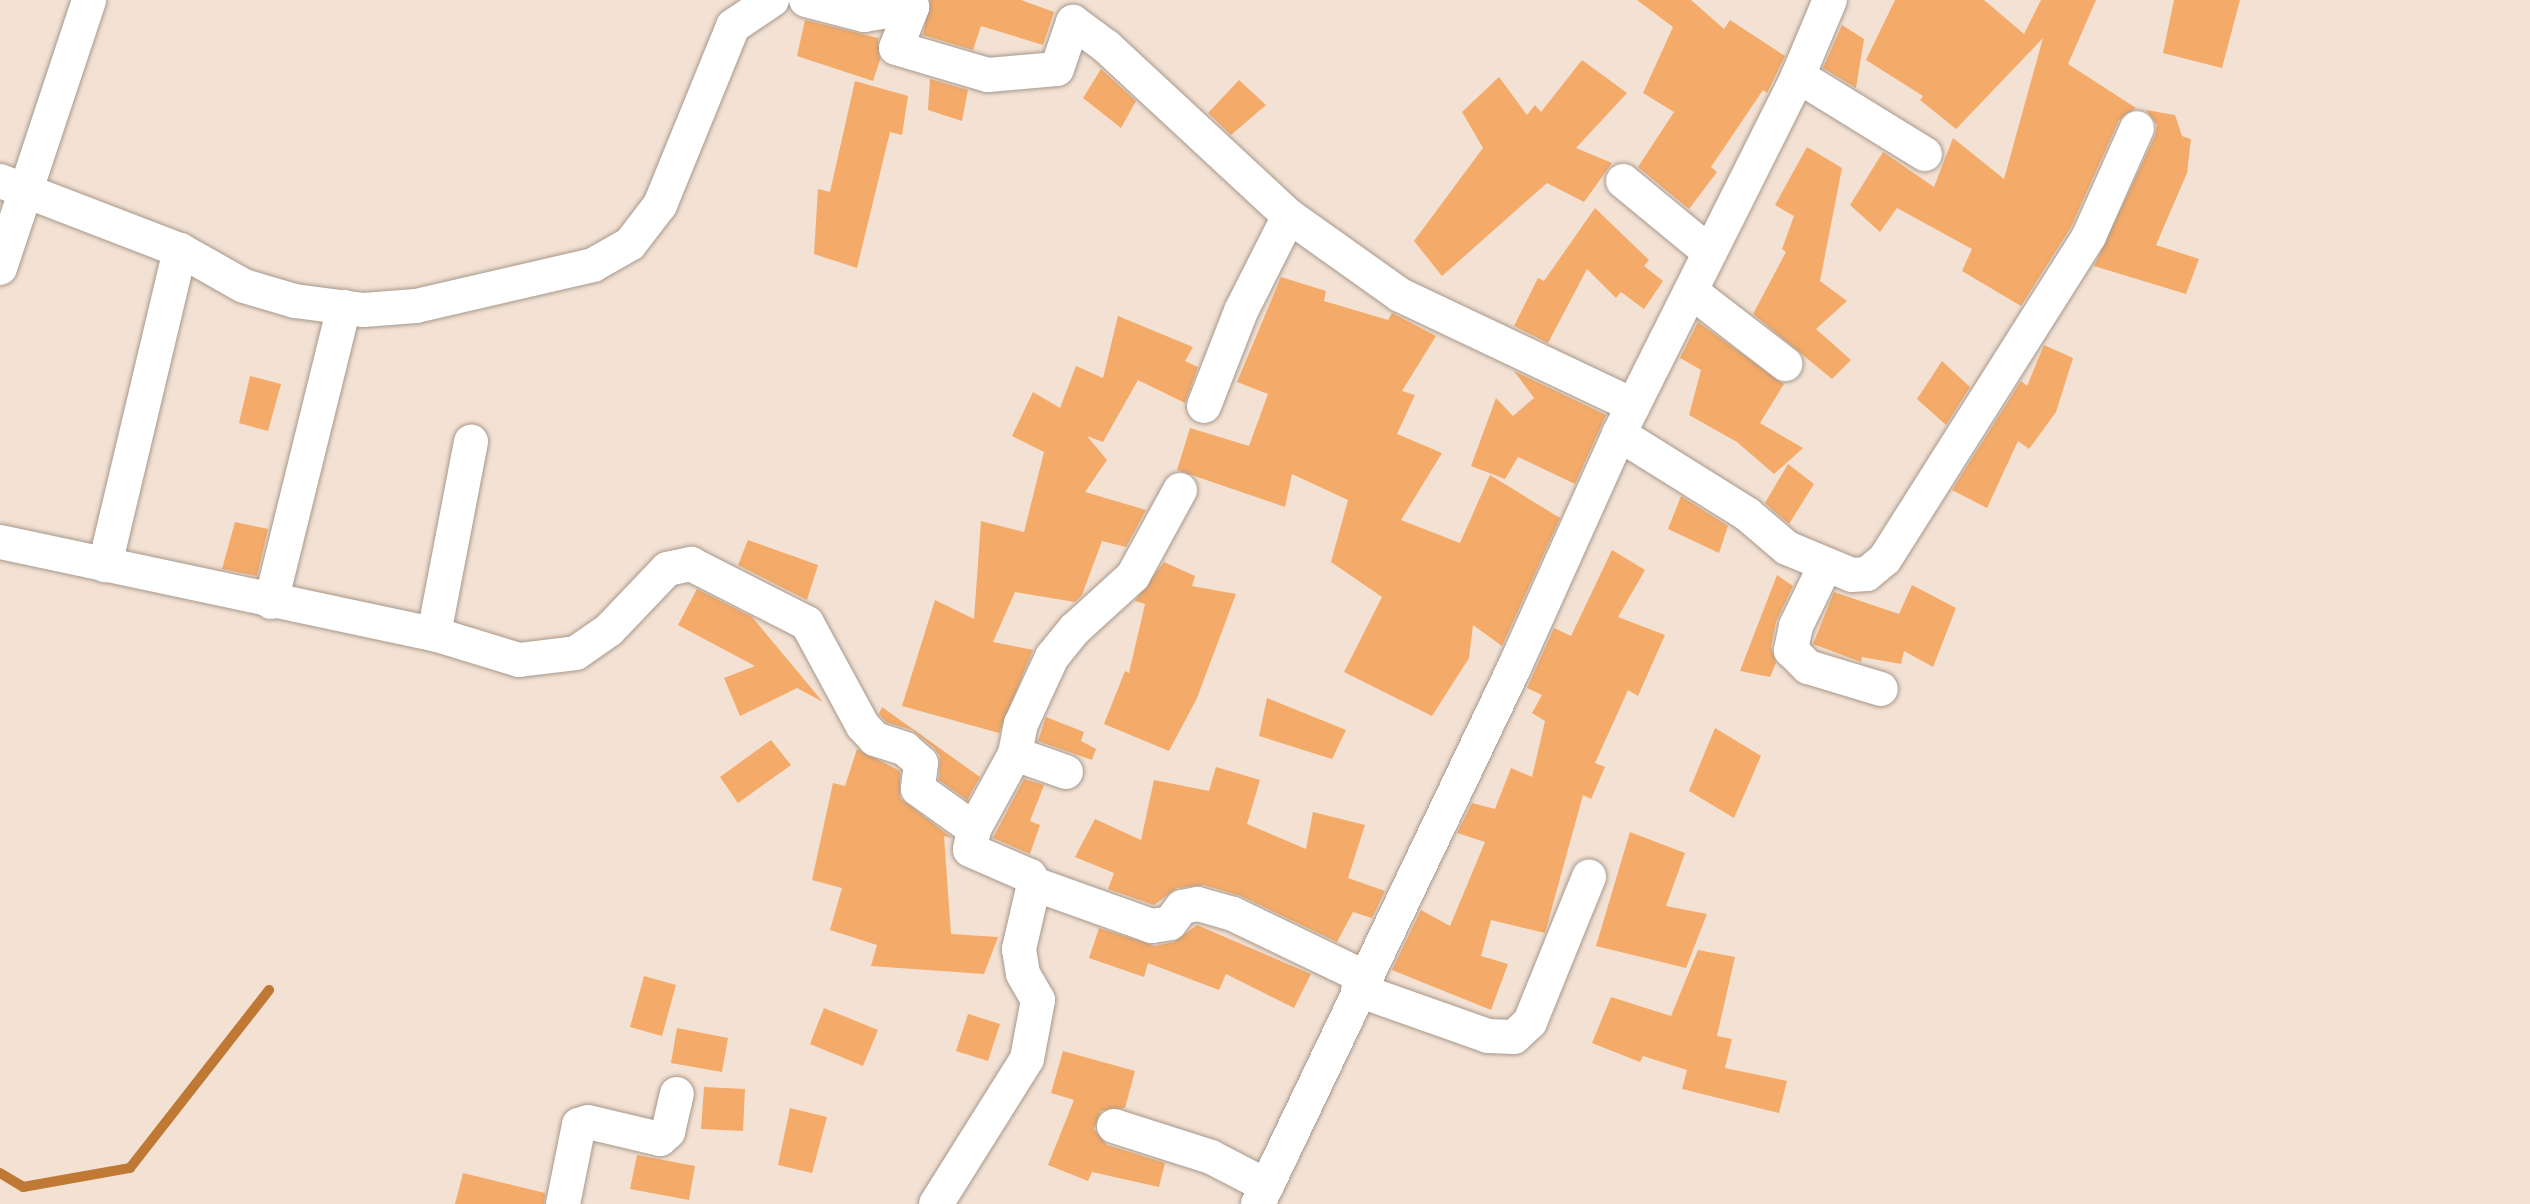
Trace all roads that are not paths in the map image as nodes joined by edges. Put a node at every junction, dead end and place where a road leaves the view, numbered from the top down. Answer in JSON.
{"nodes":[{"id":1,"x":89,"y":0,"type":"edge"},
{"id":2,"x":772,"y":0,"type":"edge"},
{"id":3,"x":806,"y":0,"type":"edge"},
{"id":4,"x":1830,"y":0,"type":"edge"},
{"id":5,"x":1798,"y":76,"type":"junction"},
{"id":6,"x":2137,"y":128,"type":"dead end"},
{"id":7,"x":1925,"y":154,"type":"dead end"},
{"id":8,"x":1623,"y":181,"type":"dead end"},
{"id":9,"x":13,"y":185,"type":"edge"},
{"id":10,"x":1289,"y":216,"type":"junction"},
{"id":11,"x":166,"y":245,"type":"junction"},
{"id":12,"x":1709,"y":252,"type":"junction"},
{"id":13,"x":0,"y":268,"type":"edge"},
{"id":14,"x":1692,"y":292,"type":"junction"},
{"id":15,"x":344,"y":307,"type":"junction"},
{"id":16,"x":1785,"y":364,"type":"dead end"},
{"id":17,"x":1204,"y":406,"type":"dead end"},
{"id":18,"x":1626,"y":419,"type":"junction"},
{"id":19,"x":471,"y":442,"type":"dead end"},
{"id":20,"x":1180,"y":490,"type":"dead end"},
{"id":21,"x":0,"y":542,"type":"edge"},
{"id":22,"x":105,"y":565,"type":"junction"},
{"id":23,"x":1825,"y":566,"type":"junction"},
{"id":24,"x":271,"y":602,"type":"junction"},
{"id":25,"x":434,"y":634,"type":"junction"},
{"id":26,"x":1881,"y":689,"type":"dead end"},
{"id":27,"x":1015,"y":754,"type":"junction"},
{"id":28,"x":1066,"y":772,"type":"dead end"},
{"id":29,"x":974,"y":829,"type":"junction"},
{"id":30,"x":1589,"y":877,"type":"dead end"},
{"id":31,"x":1034,"y":884,"type":"junction"},
{"id":32,"x":1361,"y":984,"type":"junction"},
{"id":33,"x":677,"y":1094,"type":"dead end"},
{"id":34,"x":1114,"y":1126,"type":"dead end"},
{"id":35,"x":1263,"y":1195,"type":"edge"},
{"id":36,"x":563,"y":1204,"type":"edge"},
{"id":37,"x":936,"y":1204,"type":"edge"}],
"edges":[{"from":1,"to":9,"type":"street"},
{"from":2,"to":15,"type":"street"},
{"from":3,"to":10,"type":"street"},
{"from":4,"to":5,"type":"street"},
{"from":5,"to":7,"type":"street"},
{"from":5,"to":12,"type":"street"},
{"from":6,"to":23,"type":"street"},
{"from":8,"to":12,"type":"street"},
{"from":9,"to":11,"type":"street"},
{"from":9,"to":13,"type":"street"},
{"from":10,"to":17,"type":"street"},
{"from":10,"to":18,"type":"street"},
{"from":11,"to":15,"type":"street"},
{"from":11,"to":22,"type":"street"},
{"from":12,"to":14,"type":"street"},
{"from":14,"to":16,"type":"street"},
{"from":14,"to":18,"type":"street"},
{"from":15,"to":24,"type":"street"},
{"from":18,"to":23,"type":"street"},
{"from":18,"to":32,"type":"street"},
{"from":19,"to":25,"type":"street"},
{"from":20,"to":27,"type":"street"},
{"from":21,"to":22,"type":"street"},
{"from":22,"to":24,"type":"street"},
{"from":23,"to":26,"type":"street"},
{"from":24,"to":25,"type":"street"},
{"from":25,"to":29,"type":"street"},
{"from":27,"to":28,"type":"street"},
{"from":27,"to":29,"type":"street"},
{"from":29,"to":31,"type":"street"},
{"from":30,"to":32,"type":"street"},
{"from":31,"to":32,"type":"street"},
{"from":31,"to":37,"type":"street"},
{"from":32,"to":35,"type":"street"},
{"from":33,"to":36,"type":"street"},
{"from":34,"to":35,"type":"street"}]}
